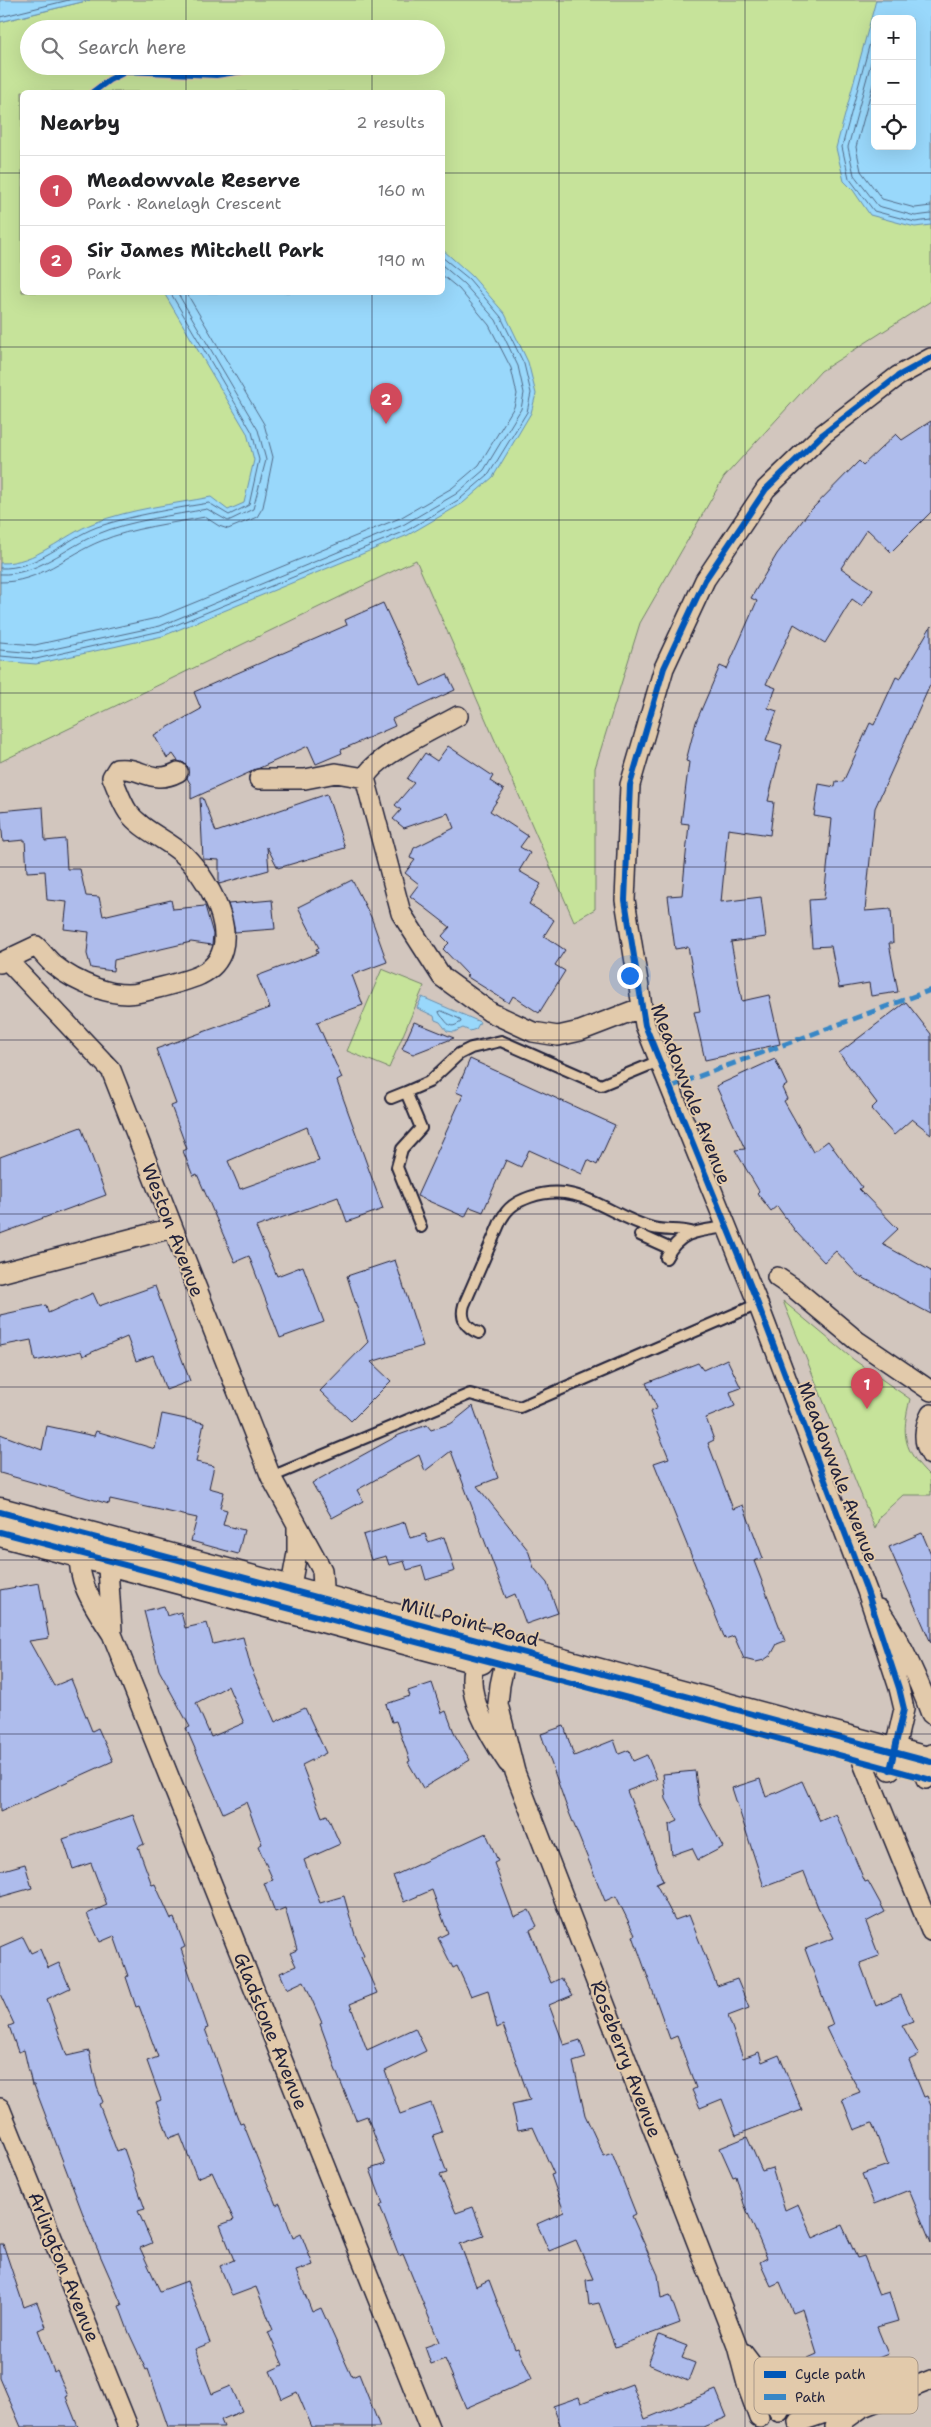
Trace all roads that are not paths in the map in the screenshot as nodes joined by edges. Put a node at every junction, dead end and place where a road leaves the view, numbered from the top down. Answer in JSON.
{"nodes":[{"id":1,"x":931,"y":358,"type":"edge"},
{"id":2,"x":458,"y":716,"type":"dead end"},
{"id":3,"x":178,"y":772,"type":"dead end"},
{"id":4,"x":365,"y":778,"type":"junction"},
{"id":5,"x":259,"y":779,"type":"dead end"},
{"id":6,"x":4,"y":962,"type":"edge"},
{"id":7,"x":640,"y":1008,"type":"junction"},
{"id":8,"x":659,"y":1061,"type":"junction"},
{"id":9,"x":406,"y":1092,"type":"junction"},
{"id":10,"x":391,"y":1098,"type":"dead end"},
{"id":11,"x":420,"y":1227,"type":"dead end"},
{"id":12,"x":727,"y":1227,"type":"junction"},
{"id":13,"x":172,"y":1228,"type":"junction"},
{"id":14,"x":691,"y":1232,"type":"junction"},
{"id":15,"x":640,"y":1235,"type":"dead end"},
{"id":16,"x":0,"y":1273,"type":"edge"},
{"id":17,"x":777,"y":1277,"type":"dead end"},
{"id":18,"x":758,"y":1304,"type":"junction"},
{"id":19,"x":479,"y":1333,"type":"dead end"},
{"id":20,"x":931,"y":1391,"type":"edge"},
{"id":21,"x":931,"y":1414,"type":"edge"},
{"id":22,"x":931,"y":1455,"type":"edge"},
{"id":23,"x":271,"y":1478,"type":"junction"},
{"id":24,"x":0,"y":1512,"type":"edge"},
{"id":25,"x":297,"y":1527,"type":"junction"},
{"id":26,"x":0,"y":1532,"type":"edge"},
{"id":27,"x":79,"y":1543,"type":"junction"},
{"id":28,"x":109,"y":1551,"type":"junction"},
{"id":29,"x":867,"y":1591,"type":"junction"},
{"id":30,"x":289,"y":1599,"type":"junction"},
{"id":31,"x":320,"y":1608,"type":"junction"},
{"id":32,"x":112,"y":1634,"type":"junction"},
{"id":33,"x":478,"y":1649,"type":"junction"},
{"id":34,"x":506,"y":1657,"type":"junction"},
{"id":35,"x":931,"y":1714,"type":"edge"},
{"id":36,"x":893,"y":1761,"type":"junction"},
{"id":37,"x":863,"y":1763,"type":"junction"},
{"id":38,"x":930,"y":1767,"type":"edge"},
{"id":39,"x":515,"y":1772,"type":"junction"},
{"id":40,"x":931,"y":1931,"type":"edge"},
{"id":41,"x":0,"y":2108,"type":"edge"},
{"id":42,"x":737,"y":2346,"type":"junction"},
{"id":43,"x":754,"y":2368,"type":"edge"},
{"id":44,"x":931,"y":2380,"type":"edge"},
{"id":45,"x":918,"y":2385,"type":"edge"},
{"id":46,"x":769,"y":2414,"type":"edge"},
{"id":47,"x":787,"y":2414,"type":"edge"},
{"id":48,"x":824,"y":2414,"type":"edge"},
{"id":49,"x":853,"y":2414,"type":"edge"},
{"id":50,"x":756,"y":2423,"type":"edge"},
{"id":51,"x":799,"y":2425,"type":"edge"},
{"id":52,"x":128,"y":2427,"type":"edge"},
{"id":53,"x":429,"y":2427,"type":"edge"},
{"id":54,"x":835,"y":2427,"type":"edge"}],
"edges":[{"from":1,"to":7,"type":"street","name":"Meadowvale Avenue"},
{"from":2,"to":4,"type":"street"},
{"from":3,"to":6,"type":"street"},
{"from":4,"to":5,"type":"street"},
{"from":4,"to":7,"type":"street"},
{"from":6,"to":13,"type":"street","name":"Weston Avenue"},
{"from":7,"to":8,"type":"street","name":"Meadowvale Avenue"},
{"from":8,"to":9,"type":"lane"},
{"from":8,"to":12,"type":"street","name":"Meadowvale Avenue"},
{"from":9,"to":10,"type":"lane"},
{"from":9,"to":11,"type":"lane"},
{"from":12,"to":14,"type":"lane"},
{"from":12,"to":18,"type":"street","name":"Meadowvale Avenue"},
{"from":13,"to":16,"type":"street"},
{"from":13,"to":23,"type":"street","name":"Weston Avenue"},
{"from":14,"to":15,"type":"lane"},
{"from":14,"to":19,"type":"lane"},
{"from":17,"to":20,"type":"street"},
{"from":18,"to":23,"type":"lane"},
{"from":18,"to":29,"type":"street","name":"Meadowvale Avenue"},
{"from":21,"to":22,"type":"street"},
{"from":23,"to":25,"type":"street","name":"Weston Avenue"},
{"from":24,"to":27,"type":"main road","name":"Mill Point Road"},
{"from":25,"to":30,"type":"street","name":"Weston Avenue"},
{"from":25,"to":31,"type":"street","name":"Weston Avenue"},
{"from":26,"to":27,"type":"main road","name":"Mill Point Road"},
{"from":27,"to":28,"type":"main road","name":"Mill Point Road"},
{"from":27,"to":32,"type":"street","name":"Gladstone Avenue"},
{"from":28,"to":30,"type":"main road","name":"Mill Point Road"},
{"from":28,"to":32,"type":"street","name":"Gladstone Avenue"},
{"from":29,"to":35,"type":"street","name":"Meadowvale Avenue"},
{"from":29,"to":36,"type":"street","name":"Meadowvale Avenue"},
{"from":30,"to":31,"type":"main road","name":"Mill Point Road"},
{"from":31,"to":33,"type":"main road","name":"Mill Point Road"},
{"from":32,"to":53,"type":"street","name":"Gladstone Avenue"},
{"from":33,"to":34,"type":"main road","name":"Mill Point Road"},
{"from":33,"to":39,"type":"street","name":"Roseberry Avenue"},
{"from":34,"to":36,"type":"main road","name":"Mill Point Road"},
{"from":34,"to":37,"type":"main road","name":"Mill Point Road"},
{"from":34,"to":39,"type":"street","name":"Roseberry Avenue"},
{"from":36,"to":37,"type":"main road","name":"Mill Point Road"},
{"from":36,"to":38,"type":"main road","name":"Mill Point Road"},
{"from":37,"to":40,"type":"street"},
{"from":39,"to":42,"type":"street","name":"Roseberry Avenue"},
{"from":41,"to":52,"type":"street","name":"Arlington Avenue"},
{"from":42,"to":43,"type":"street","name":"Roseberry Avenue"},
{"from":42,"to":50,"type":"street","name":"Roseberry Avenue"},
{"from":44,"to":45,"type":"street"},
{"from":46,"to":50,"type":"street"},
{"from":47,"to":51,"type":"street"},
{"from":48,"to":51,"type":"street"},
{"from":49,"to":54,"type":"street"}]}
